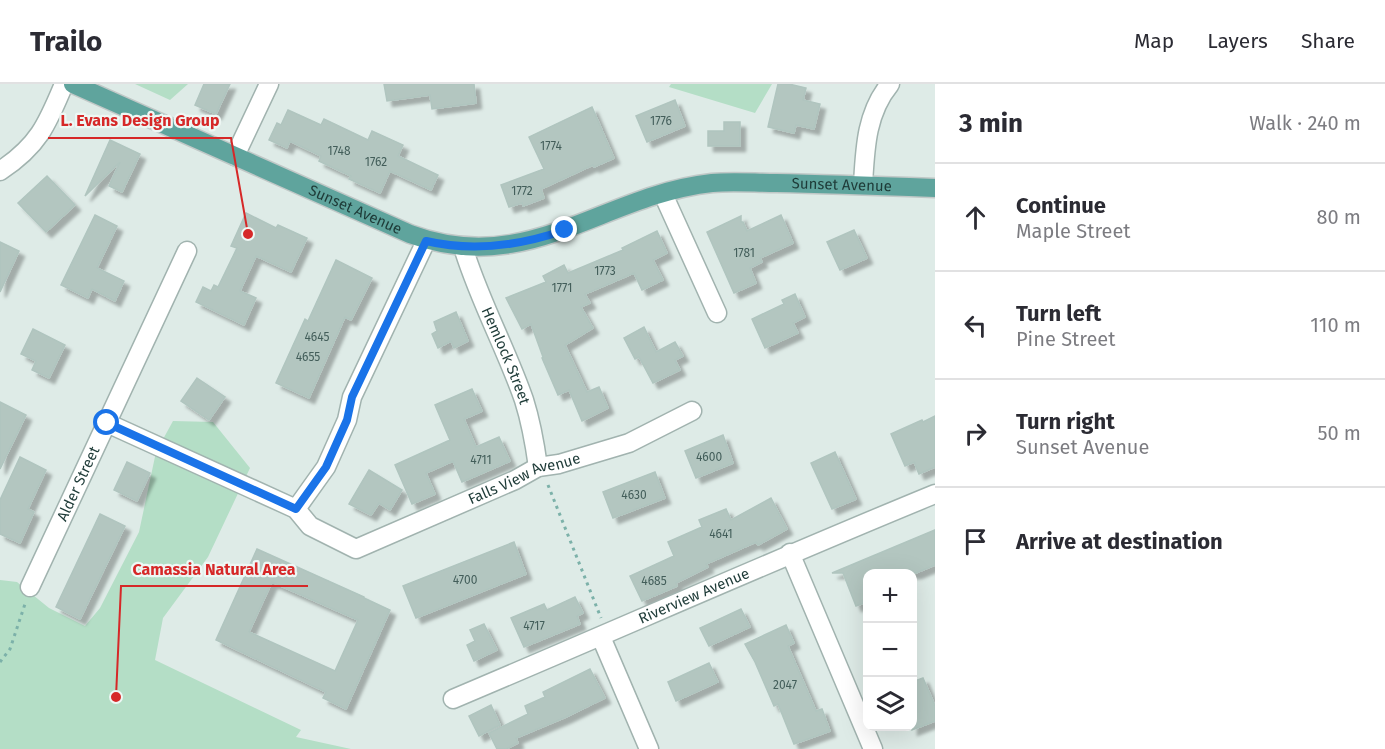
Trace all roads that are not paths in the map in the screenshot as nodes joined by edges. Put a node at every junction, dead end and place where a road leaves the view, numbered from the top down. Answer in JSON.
{"nodes":[{"id":1,"x":64,"y":84,"type":"edge"},
{"id":2,"x":73,"y":84,"type":"edge"},
{"id":3,"x":268,"y":84,"type":"edge"},
{"id":4,"x":890,"y":84,"type":"edge"},
{"id":5,"x":235,"y":156,"type":"junction"},
{"id":6,"x":0,"y":171,"type":"edge"},
{"id":7,"x":863,"y":185,"type":"junction"},
{"id":8,"x":935,"y":188,"type":"edge"},
{"id":9,"x":663,"y":194,"type":"junction"},
{"id":10,"x":426,"y":241,"type":"junction"},
{"id":11,"x":463,"y":247,"type":"junction"},
{"id":12,"x":188,"y":251,"type":"dead end"},
{"id":13,"x":717,"y":313,"type":"dead end"},
{"id":14,"x":692,"y":411,"type":"dead end"},
{"id":15,"x":107,"y":423,"type":"junction"},
{"id":16,"x":542,"y":472,"type":"junction"},
{"id":17,"x":935,"y":494,"type":"edge"},
{"id":18,"x":296,"y":509,"type":"junction"},
{"id":19,"x":790,"y":553,"type":"junction"},
{"id":20,"x":30,"y":586,"type":"road end"},
{"id":21,"x":603,"y":631,"type":"junction"},
{"id":22,"x":453,"y":699,"type":"dead end"},
{"id":23,"x":649,"y":749,"type":"edge"},
{"id":24,"x":873,"y":749,"type":"edge"}],
"edges":[{"from":1,"to":6,"type":"street"},
{"from":2,"to":5,"type":"main road","name":"Sunset Avenue"},
{"from":3,"to":5,"type":"street"},
{"from":4,"to":7,"type":"street"},
{"from":5,"to":10,"type":"main road","name":"Sunset Avenue"},
{"from":7,"to":8,"type":"main road","name":"Sunset Avenue"},
{"from":7,"to":9,"type":"main road","name":"Sunset Avenue"},
{"from":9,"to":11,"type":"main road","name":"Sunset Avenue"},
{"from":9,"to":13,"type":"street"},
{"from":10,"to":11,"type":"main road","name":"Sunset Avenue"},
{"from":10,"to":18,"type":"street"},
{"from":11,"to":16,"type":"street","name":"Hemlock Street"},
{"from":12,"to":15,"type":"street","name":"Alder Street"},
{"from":14,"to":16,"type":"street","name":"Falls View Avenue"},
{"from":15,"to":18,"type":"street"},
{"from":15,"to":20,"type":"street","name":"Alder Street"},
{"from":16,"to":18,"type":"street","name":"Falls View Avenue"},
{"from":17,"to":19,"type":"street","name":"Riverview Avenue"},
{"from":19,"to":21,"type":"street","name":"Riverview Avenue"},
{"from":19,"to":24,"type":"street"},
{"from":21,"to":22,"type":"street","name":"Riverview Avenue"},
{"from":21,"to":23,"type":"street"}]}
